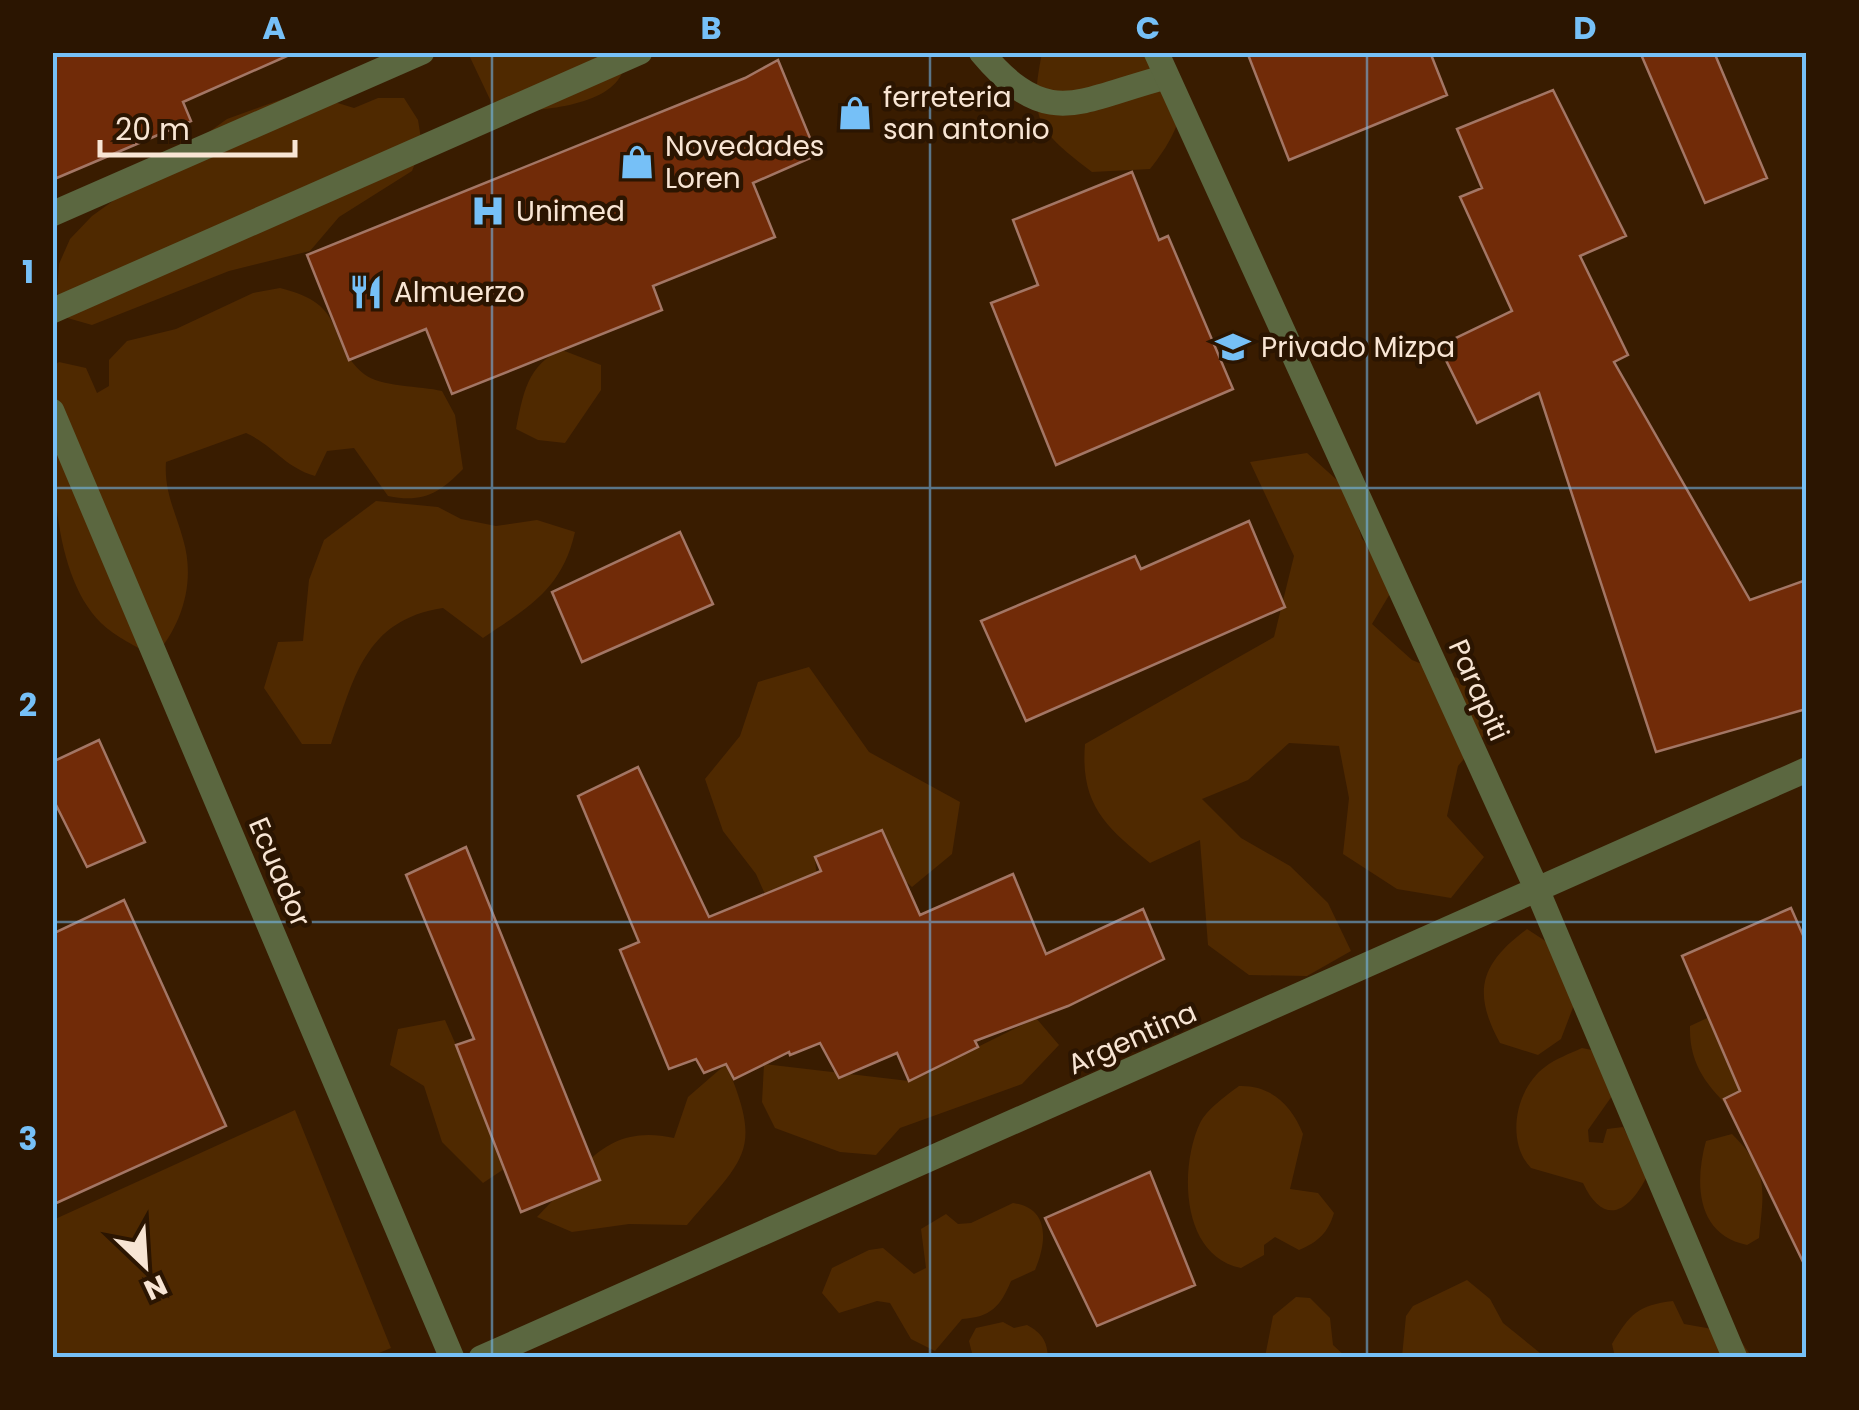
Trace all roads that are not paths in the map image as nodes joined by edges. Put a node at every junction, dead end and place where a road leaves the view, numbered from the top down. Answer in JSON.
{"nodes":[{"id":1,"x":422,"y":52,"type":"edge"},
{"id":2,"x":640,"y":52,"type":"edge"},
{"id":3,"x":980,"y":52,"type":"edge"},
{"id":4,"x":1156,"y":52,"type":"edge"},
{"id":5,"x":1166,"y":77,"type":"junction"},
{"id":6,"x":52,"y":214,"type":"edge"},
{"id":7,"x":52,"y":311,"type":"edge"},
{"id":8,"x":52,"y":410,"type":"edge"},
{"id":9,"x":1806,"y":770,"type":"edge"},
{"id":10,"x":1538,"y":892,"type":"junction"},
{"id":11,"x":452,"y":1358,"type":"edge"},
{"id":12,"x":481,"y":1358,"type":"edge"},
{"id":13,"x":1736,"y":1358,"type":"edge"}],
"edges":[{"from":1,"to":6,"type":"street"},
{"from":2,"to":7,"type":"street"},
{"from":3,"to":5,"type":"street"},
{"from":4,"to":5,"type":"street","name":"Parapiti"},
{"from":5,"to":10,"type":"street","name":"Parapiti"},
{"from":8,"to":11,"type":"street","name":"Ecuador"},
{"from":9,"to":10,"type":"street","name":"Argentina"},
{"from":10,"to":12,"type":"street","name":"Argentina"},
{"from":10,"to":13,"type":"street","name":"Parapiti"}]}
